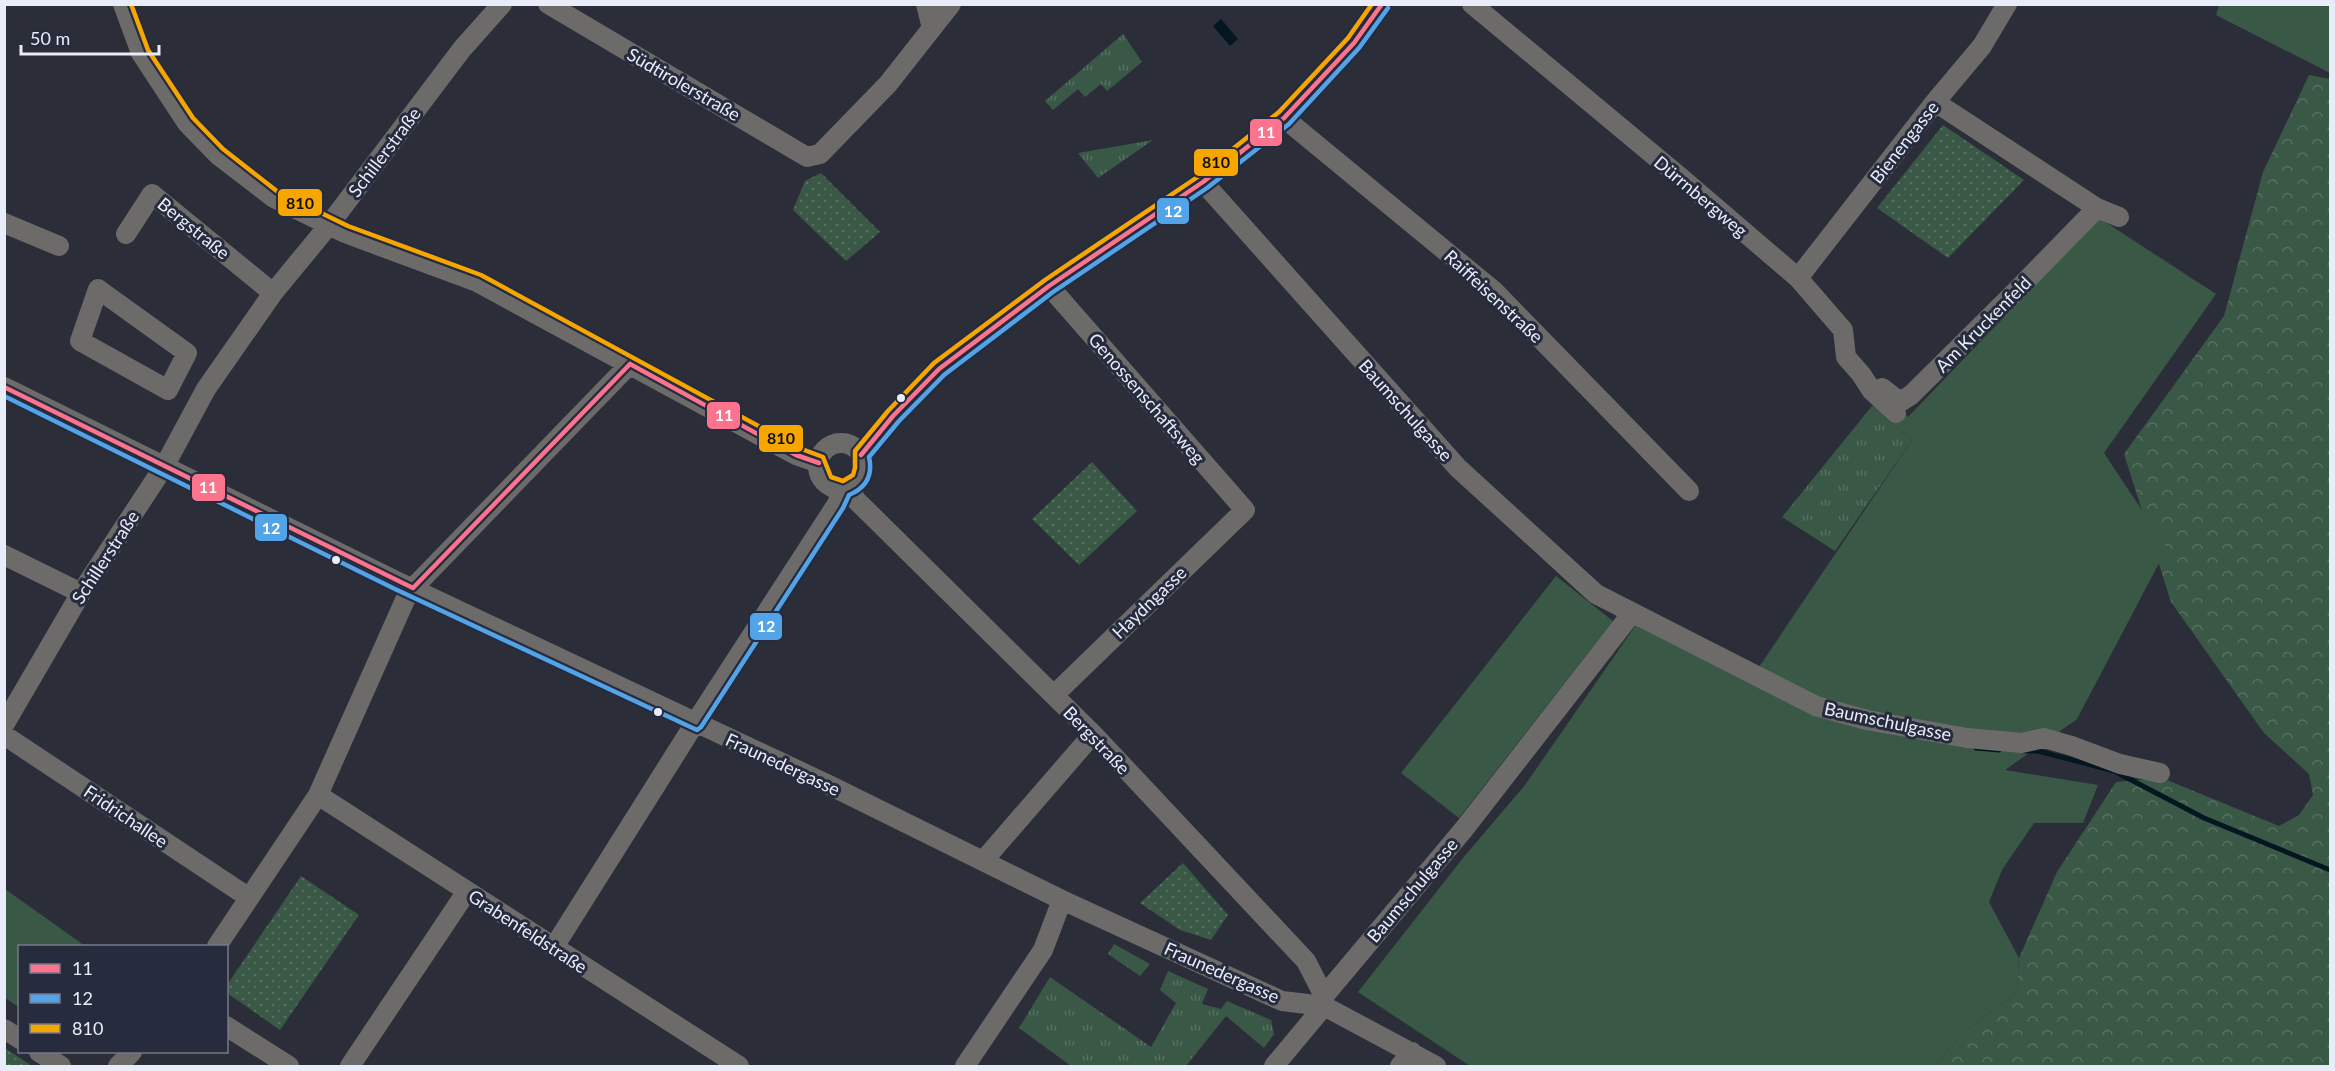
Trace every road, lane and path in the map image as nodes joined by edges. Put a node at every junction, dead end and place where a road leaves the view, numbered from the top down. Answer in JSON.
{"nodes":[{"id":1,"x":123,"y":4,"type":"edge"},
{"id":2,"x":502,"y":4,"type":"edge"},
{"id":3,"x":548,"y":4,"type":"edge"},
{"id":4,"x":926,"y":4,"type":"edge"},
{"id":5,"x":951,"y":4,"type":"edge"},
{"id":6,"x":1382,"y":4,"type":"edge"},
{"id":7,"x":1472,"y":4,"type":"edge"},
{"id":8,"x":2007,"y":4,"type":"edge"},
{"id":9,"x":932,"y":28,"type":"junction"},
{"id":10,"x":1935,"y":102,"type":"junction"},
{"id":11,"x":1284,"y":118,"type":"junction"},
{"id":12,"x":1203,"y":182,"type":"junction"},
{"id":13,"x":2097,"y":208,"type":"junction"},
{"id":14,"x":2119,"y":217,"type":"dead end"},
{"id":15,"x":4,"y":223,"type":"edge"},
{"id":16,"x":329,"y":225,"type":"junction"},
{"id":17,"x":126,"y":234,"type":"dead end"},
{"id":18,"x":60,"y":246,"type":"dead end"},
{"id":19,"x":1798,"y":278,"type":"junction"},
{"id":20,"x":1049,"y":286,"type":"junction"},
{"id":21,"x":273,"y":293,"type":"junction"},
{"id":22,"x":630,"y":364,"type":"junction"},
{"id":23,"x":177,"y":373,"type":"junction"},
{"id":24,"x":1861,"y":374,"type":"junction"},
{"id":25,"x":4,"y":387,"type":"edge"},
{"id":26,"x":206,"y":389,"type":"junction"},
{"id":27,"x":1896,"y":413,"type":"dead end"},
{"id":28,"x":861,"y":455,"type":"junction"},
{"id":29,"x":819,"y":462,"type":"junction"},
{"id":30,"x":165,"y":465,"type":"junction"},
{"id":31,"x":847,"y":488,"type":"junction"},
{"id":32,"x":1689,"y":491,"type":"dead end"},
{"id":33,"x":1245,"y":510,"type":"joint"},
{"id":34,"x":4,"y":555,"type":"edge"},
{"id":35,"x":413,"y":588,"type":"junction"},
{"id":36,"x":81,"y":593,"type":"junction"},
{"id":37,"x":1632,"y":613,"type":"junction"},
{"id":38,"x":1054,"y":695,"type":"junction"},
{"id":39,"x":695,"y":723,"type":"junction"},
{"id":40,"x":4,"y":725,"type":"edge"},
{"id":41,"x":1093,"y":734,"type":"junction"},
{"id":42,"x":4,"y":735,"type":"edge"},
{"id":43,"x":2160,"y":772,"type":"dead end"},
{"id":44,"x":318,"y":795,"type":"junction"},
{"id":45,"x":983,"y":861,"type":"junction"},
{"id":46,"x":466,"y":891,"type":"junction"},
{"id":47,"x":248,"y":897,"type":"junction"},
{"id":48,"x":1062,"y":900,"type":"junction"},
{"id":49,"x":218,"y":945,"type":"edge"},
{"id":50,"x":554,"y":947,"type":"junction"},
{"id":51,"x":1324,"y":1001,"type":"junction"},
{"id":52,"x":228,"y":1027,"type":"edge"},
{"id":53,"x":4,"y":1029,"type":"edge"},
{"id":54,"x":18,"y":1038,"type":"edge"},
{"id":55,"x":41,"y":1053,"type":"edge"},
{"id":56,"x":131,"y":1053,"type":"edge"},
{"id":57,"x":1406,"y":1059,"type":"edge"},
{"id":58,"x":62,"y":1066,"type":"edge"},
{"id":59,"x":118,"y":1066,"type":"edge"},
{"id":60,"x":289,"y":1066,"type":"edge"},
{"id":61,"x":350,"y":1066,"type":"edge"},
{"id":62,"x":739,"y":1066,"type":"edge"},
{"id":63,"x":965,"y":1066,"type":"edge"},
{"id":64,"x":1274,"y":1066,"type":"edge"},
{"id":65,"x":1436,"y":1066,"type":"edge"}],
"edges":[{"from":1,"to":16,"type":"street"},
{"from":2,"to":16,"type":"street","name":"Schillerstraße"},
{"from":3,"to":9,"type":"street","name":"Südtirolerstraße"},
{"from":4,"to":9,"type":"street"},
{"from":5,"to":9,"type":"street"},
{"from":6,"to":11,"type":"street"},
{"from":7,"to":19,"type":"street","name":"Dürrnbergweg"},
{"from":8,"to":10,"type":"street","name":"Bienengasse"},
{"from":10,"to":13,"type":"street"},
{"from":10,"to":19,"type":"street","name":"Bienengasse"},
{"from":11,"to":12,"type":"street"},
{"from":11,"to":32,"type":"street","name":"Raiffeisenstraße"},
{"from":12,"to":20,"type":"street"},
{"from":12,"to":37,"type":"street","name":"Baumschulgasse"},
{"from":13,"to":14,"type":"street"},
{"from":13,"to":24,"type":"street","name":"Am Kruckenfeld"},
{"from":15,"to":18,"type":"street"},
{"from":16,"to":21,"type":"street","name":"Schillerstraße"},
{"from":16,"to":22,"type":"street"},
{"from":17,"to":21,"type":"street","name":"Bergstraße"},
{"from":19,"to":24,"type":"street","name":"Dürrnbergweg"},
{"from":20,"to":28,"type":"street"},
{"from":20,"to":33,"type":"street","name":"Genossenschaftsweg"},
{"from":21,"to":26,"type":"street","name":"Schillerstraße"},
{"from":22,"to":29,"type":"street"},
{"from":22,"to":35,"type":"street"},
{"from":23,"to":23,"type":"street"},
{"from":23,"to":26,"type":"street"},
{"from":24,"to":27,"type":"street","name":"Dürrnbergweg"},
{"from":25,"to":30,"type":"street","name":"Fraunedergasse"},
{"from":26,"to":30,"type":"street","name":"Schillerstraße"},
{"from":28,"to":29,"type":"street"},
{"from":28,"to":31,"type":"street"},
{"from":29,"to":31,"type":"street"},
{"from":30,"to":35,"type":"street","name":"Fraunedergasse"},
{"from":30,"to":36,"type":"street","name":"Schillerstraße"},
{"from":31,"to":38,"type":"street","name":"Bergstraße"},
{"from":31,"to":39,"type":"street"},
{"from":33,"to":38,"type":"street","name":"Haydngasse"},
{"from":34,"to":36,"type":"street"},
{"from":35,"to":39,"type":"street","name":"Fraunedergasse"},
{"from":35,"to":44,"type":"street"},
{"from":36,"to":40,"type":"street","name":"Schillerstraße"},
{"from":37,"to":43,"type":"street","name":"Baumschulgasse"},
{"from":37,"to":51,"type":"street","name":"Baumschulgasse"},
{"from":38,"to":41,"type":"street","name":"Bergstraße"},
{"from":39,"to":45,"type":"street","name":"Fraunedergasse"},
{"from":39,"to":50,"type":"street"},
{"from":41,"to":45,"type":"street"},
{"from":41,"to":51,"type":"street","name":"Bergstraße"},
{"from":42,"to":47,"type":"street","name":"Fridrichallee"},
{"from":44,"to":46,"type":"street","name":"Grabenfeldstraße"},
{"from":44,"to":47,"type":"street"},
{"from":45,"to":48,"type":"street","name":"Fraunedergasse"},
{"from":46,"to":50,"type":"street","name":"Grabenfeldstraße"},
{"from":46,"to":61,"type":"street"},
{"from":47,"to":49,"type":"street"},
{"from":48,"to":51,"type":"street","name":"Fraunedergasse"},
{"from":48,"to":63,"type":"street"},
{"from":50,"to":62,"type":"street","name":"Grabenfeldstraße"},
{"from":51,"to":57,"type":"street","name":"Fraunedergasse"},
{"from":51,"to":64,"type":"street","name":"Baumschulgasse"},
{"from":52,"to":60,"type":"street"},
{"from":53,"to":54,"type":"street"},
{"from":55,"to":58,"type":"street"},
{"from":56,"to":59,"type":"street"},
{"from":57,"to":65,"type":"street","name":"Fraunedergasse"}]}
